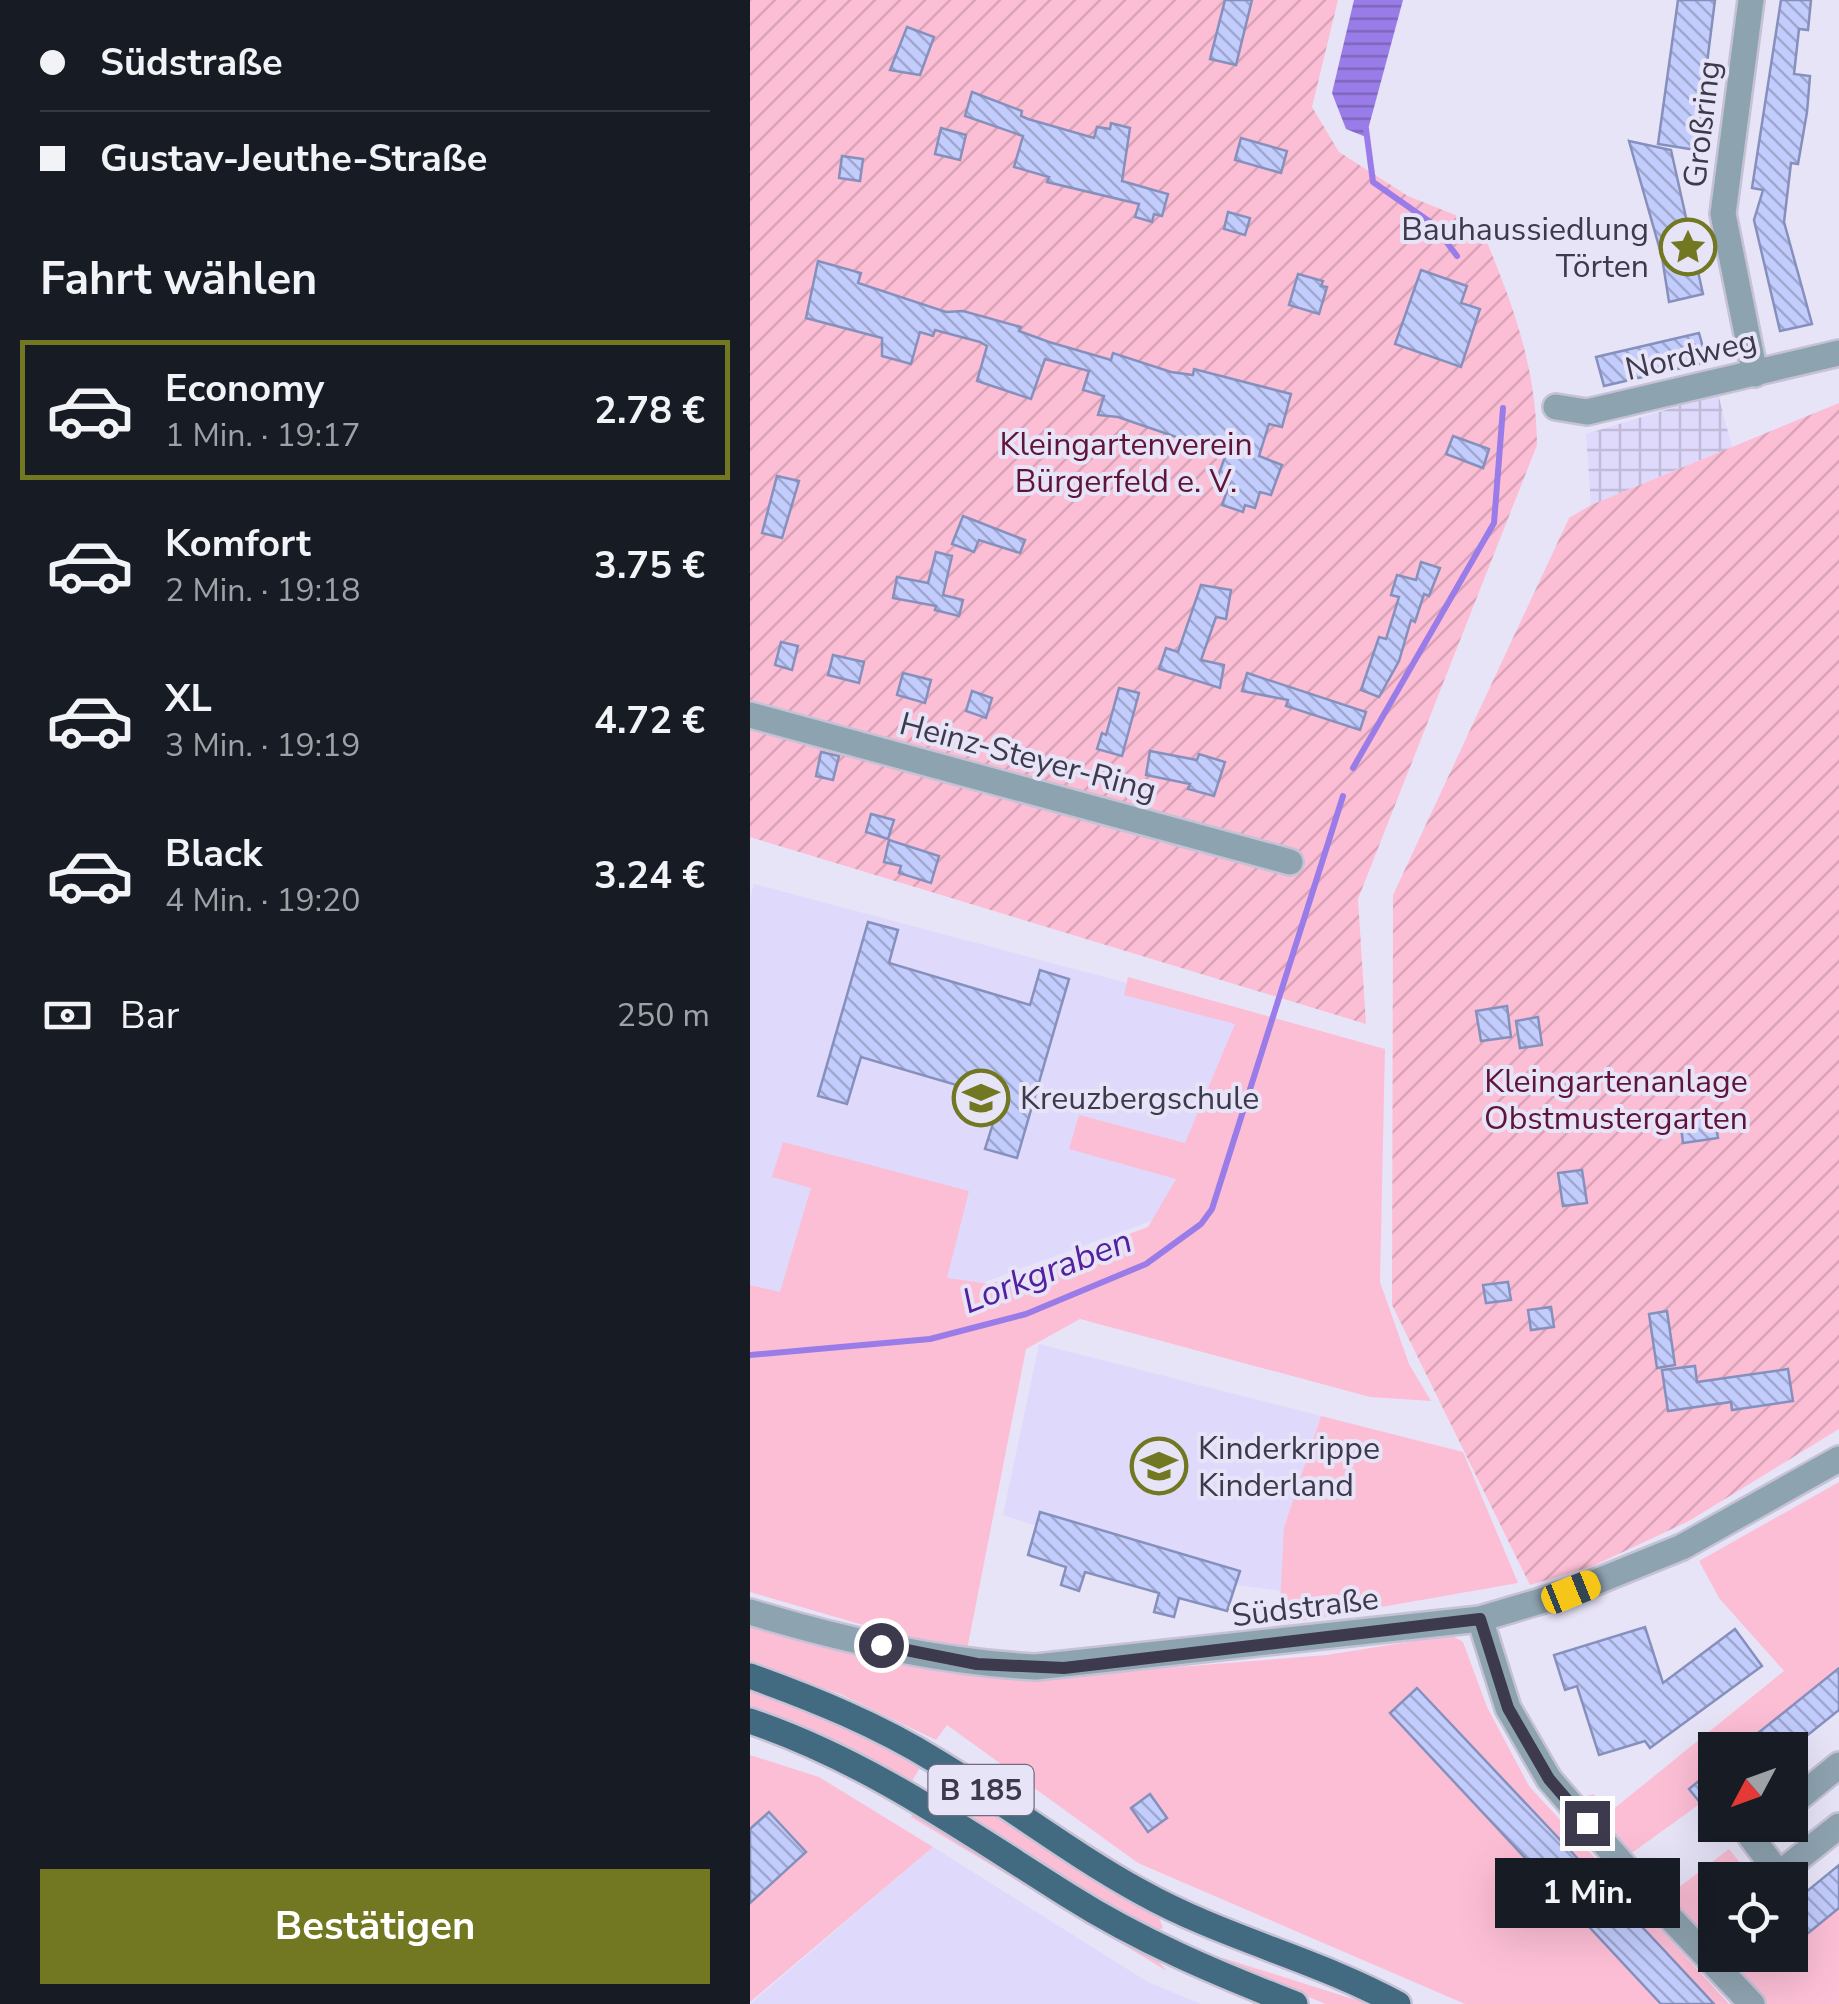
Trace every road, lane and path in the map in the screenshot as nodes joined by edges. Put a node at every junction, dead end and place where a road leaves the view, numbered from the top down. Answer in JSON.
{"nodes":[{"id":1,"x":1750,"y":0,"type":"edge"},
{"id":2,"x":1839,"y":354,"type":"edge"},
{"id":3,"x":1755,"y":374,"type":"junction"},
{"id":4,"x":1556,"y":407,"type":"dead end"},
{"id":5,"x":750,"y":715,"type":"edge"},
{"id":6,"x":1290,"y":862,"type":"dead end"},
{"id":7,"x":1839,"y":1459,"type":"edge"},
{"id":8,"x":750,"y":1612,"type":"edge"},
{"id":9,"x":1480,"y":1619,"type":"junction"},
{"id":10,"x":750,"y":1676,"type":"edge"},
{"id":11,"x":750,"y":1721,"type":"edge"},
{"id":12,"x":1839,"y":1765,"type":"edge"},
{"id":13,"x":1808,"y":1790,"type":"edge"},
{"id":14,"x":1839,"y":1826,"type":"edge"},
{"id":15,"x":1755,"y":1842,"type":"edge"},
{"id":16,"x":1294,"y":2004,"type":"edge"},
{"id":17,"x":1398,"y":2004,"type":"edge"},
{"id":18,"x":1752,"y":2004,"type":"edge"}],
"edges":[{"from":1,"to":3,"type":"street","name":"Großring"},
{"from":2,"to":3,"type":"street","name":"Nordweg"},
{"from":3,"to":4,"type":"street","name":"Nordweg"},
{"from":5,"to":6,"type":"street","name":"Heinz-Steyer-Ring"},
{"from":7,"to":9,"type":"street","name":"Südstraße"},
{"from":8,"to":9,"type":"street","name":"Südstraße"},
{"from":9,"to":18,"type":"street"},
{"from":10,"to":17,"type":"main road","number":"B 185"},
{"from":11,"to":16,"type":"main road","number":"B 185"},
{"from":12,"to":13,"type":"street"},
{"from":14,"to":15,"type":"street"}]}
